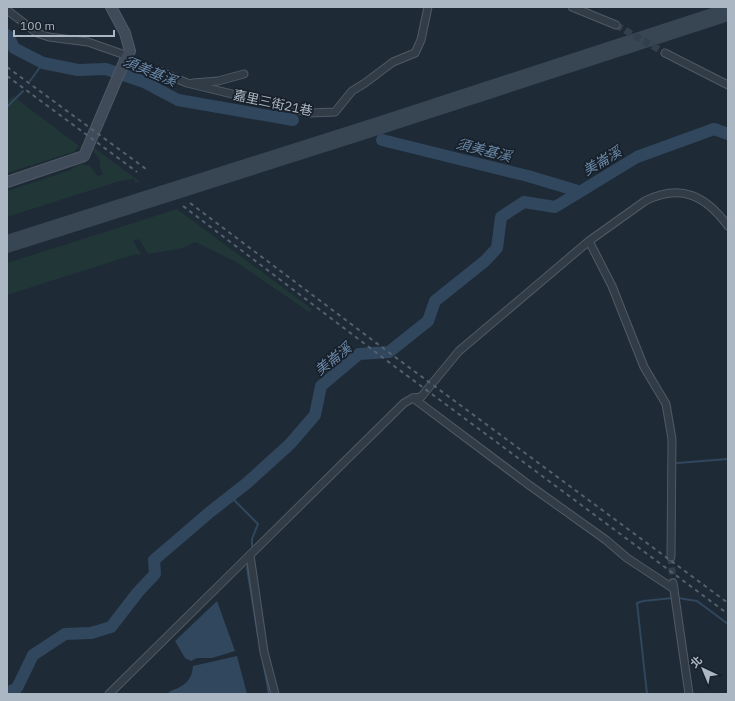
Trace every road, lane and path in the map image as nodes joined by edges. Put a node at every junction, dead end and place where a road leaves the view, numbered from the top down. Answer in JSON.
{"nodes":[{"id":1,"x":111,"y":7,"type":"edge"},
{"id":2,"x":428,"y":7,"type":"edge"},
{"id":3,"x":572,"y":7,"type":"edge"},
{"id":4,"x":7,"y":10,"type":"edge"},
{"id":5,"x":616,"y":25,"type":"tunnel mouth"},
{"id":6,"x":665,"y":53,"type":"tunnel mouth"},
{"id":7,"x":126,"y":60,"type":"junction"},
{"id":8,"x":161,"y":72,"type":"dead end"},
{"id":9,"x":244,"y":74,"type":"dead end"},
{"id":10,"x":187,"y":84,"type":"junction"},
{"id":11,"x":728,"y":86,"type":"edge"},
{"id":12,"x":7,"y":182,"type":"edge"},
{"id":13,"x":728,"y":226,"type":"edge"},
{"id":14,"x":589,"y":241,"type":"junction"},
{"id":15,"x":413,"y":398,"type":"junction"},
{"id":16,"x":250,"y":555,"type":"junction"},
{"id":17,"x":672,"y":557,"type":"tunnel mouth"},
{"id":18,"x":109,"y":694,"type":"edge"},
{"id":19,"x":275,"y":694,"type":"edge"},
{"id":20,"x":689,"y":694,"type":"edge"}],
"edges":[{"from":1,"to":7,"type":"street"},
{"from":2,"to":10,"type":"street","name":"嘉里三街21巷"},
{"from":3,"to":5,"type":"street"},
{"from":4,"to":7,"type":"street"},
{"from":6,"to":11,"type":"street"},
{"from":7,"to":12,"type":"street"},
{"from":8,"to":10,"type":"street","name":"嘉里三街21巷"},
{"from":9,"to":10,"type":"street"},
{"from":13,"to":14,"type":"street"},
{"from":14,"to":15,"type":"street"},
{"from":14,"to":17,"type":"street"},
{"from":15,"to":16,"type":"street"},
{"from":15,"to":20,"type":"street"},
{"from":16,"to":18,"type":"street"},
{"from":16,"to":19,"type":"street"}]}
